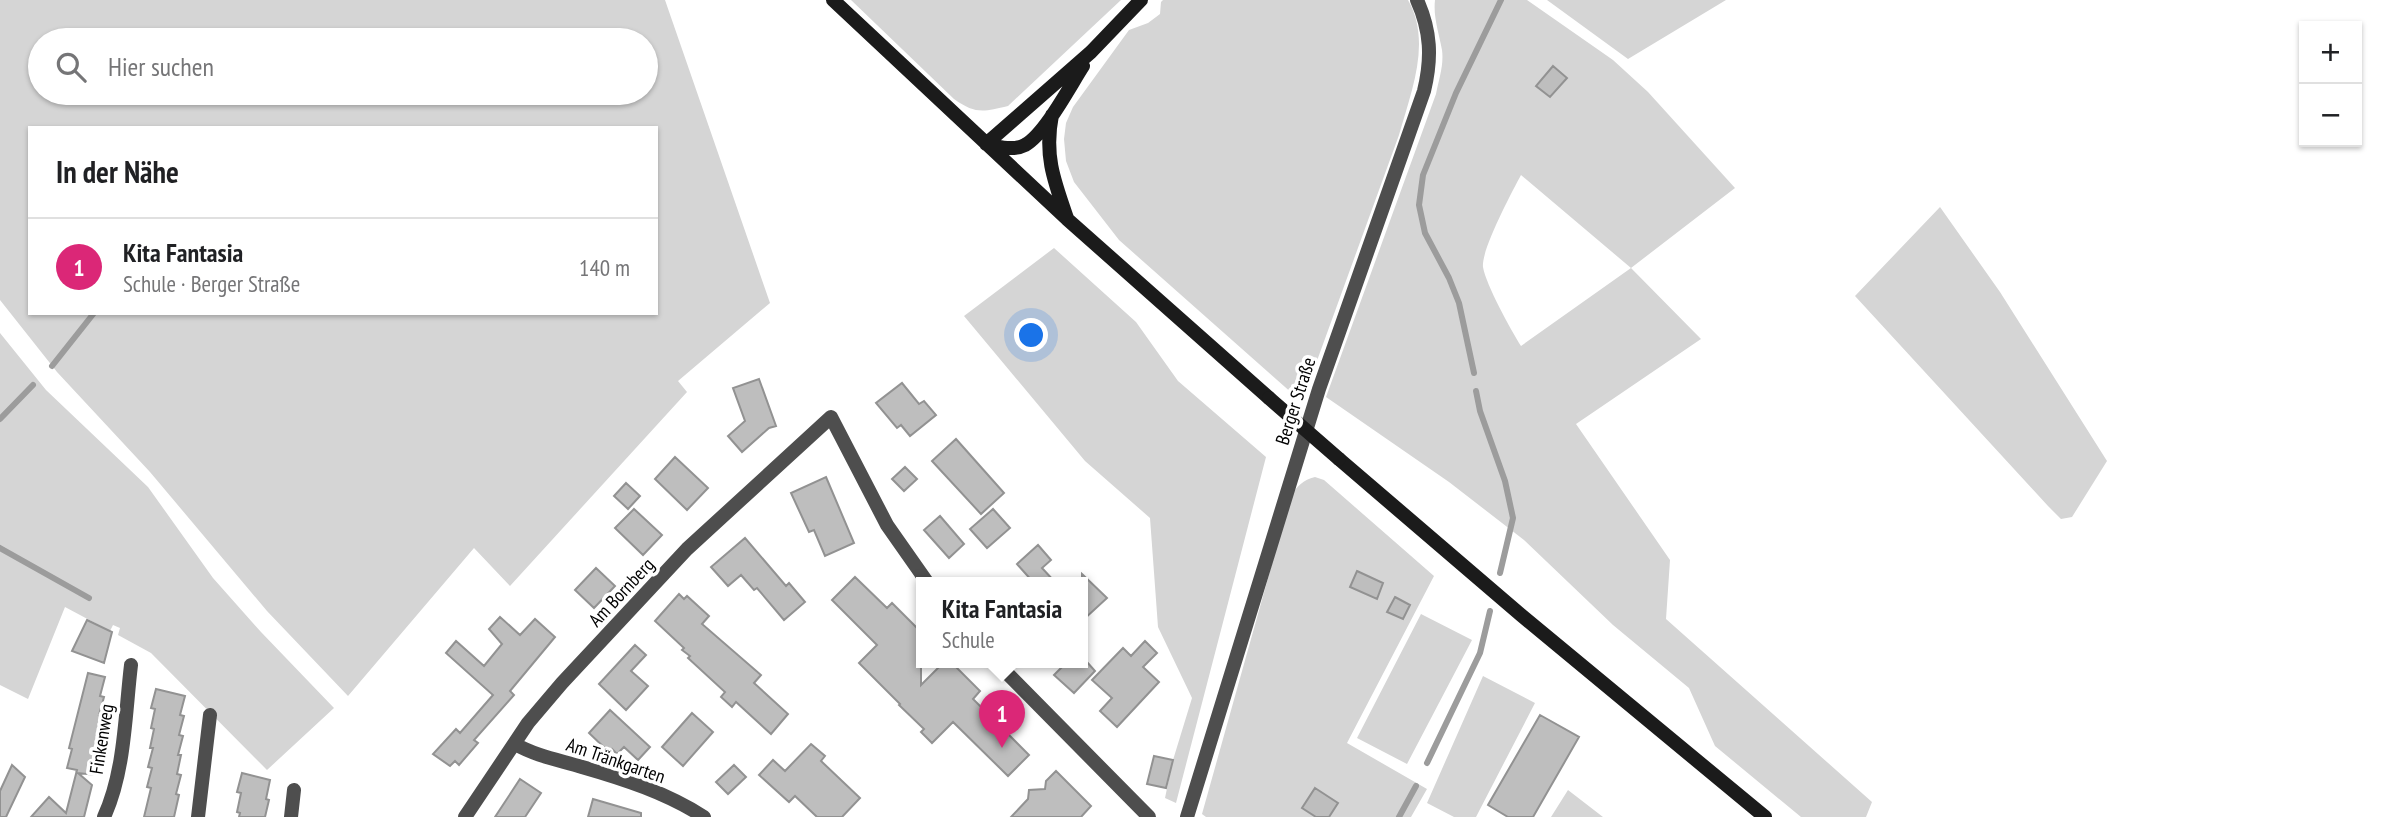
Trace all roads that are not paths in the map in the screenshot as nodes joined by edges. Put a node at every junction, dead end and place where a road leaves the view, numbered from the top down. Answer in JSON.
{"nodes":[{"id":1,"x":833,"y":0,"type":"edge"},
{"id":2,"x":1141,"y":0,"type":"edge"},
{"id":3,"x":1417,"y":0,"type":"edge"},
{"id":4,"x":1091,"y":52,"type":"junction"},
{"id":5,"x":1052,"y":114,"type":"junction"},
{"id":6,"x":986,"y":144,"type":"junction"},
{"id":7,"x":1067,"y":219,"type":"junction"},
{"id":8,"x":923,"y":577,"type":"edge"},
{"id":9,"x":131,"y":665,"type":"dead end"},
{"id":10,"x":1002,"y":668,"type":"edge"},
{"id":11,"x":210,"y":715,"type":"dead end"},
{"id":12,"x":515,"y":744,"type":"junction"},
{"id":13,"x":294,"y":790,"type":"dead end"},
{"id":14,"x":104,"y":817,"type":"edge"},
{"id":15,"x":198,"y":817,"type":"edge"},
{"id":16,"x":291,"y":817,"type":"edge"},
{"id":17,"x":465,"y":817,"type":"edge"},
{"id":18,"x":704,"y":817,"type":"edge"},
{"id":19,"x":1149,"y":817,"type":"edge"},
{"id":20,"x":1186,"y":817,"type":"edge"},
{"id":21,"x":1765,"y":817,"type":"edge"}],
"edges":[{"from":1,"to":6,"type":"main road"},
{"from":2,"to":4,"type":"main road"},
{"from":3,"to":20,"type":"street","name":"Berger Straße"},
{"from":4,"to":5,"type":"main road"},
{"from":4,"to":6,"type":"main road"},
{"from":5,"to":6,"type":"main road"},
{"from":5,"to":7,"type":"main road"},
{"from":6,"to":7,"type":"main road"},
{"from":7,"to":21,"type":"main road","bridge":true},
{"from":8,"to":12,"type":"street","name":"Am Bornberg"},
{"from":9,"to":14,"type":"street","name":"Finkenweg"},
{"from":10,"to":19,"type":"street"},
{"from":11,"to":15,"type":"street"},
{"from":12,"to":17,"type":"street","name":"Am Bornberg"},
{"from":12,"to":18,"type":"street","name":"Am Tränkgarten"},
{"from":13,"to":16,"type":"street"}]}
